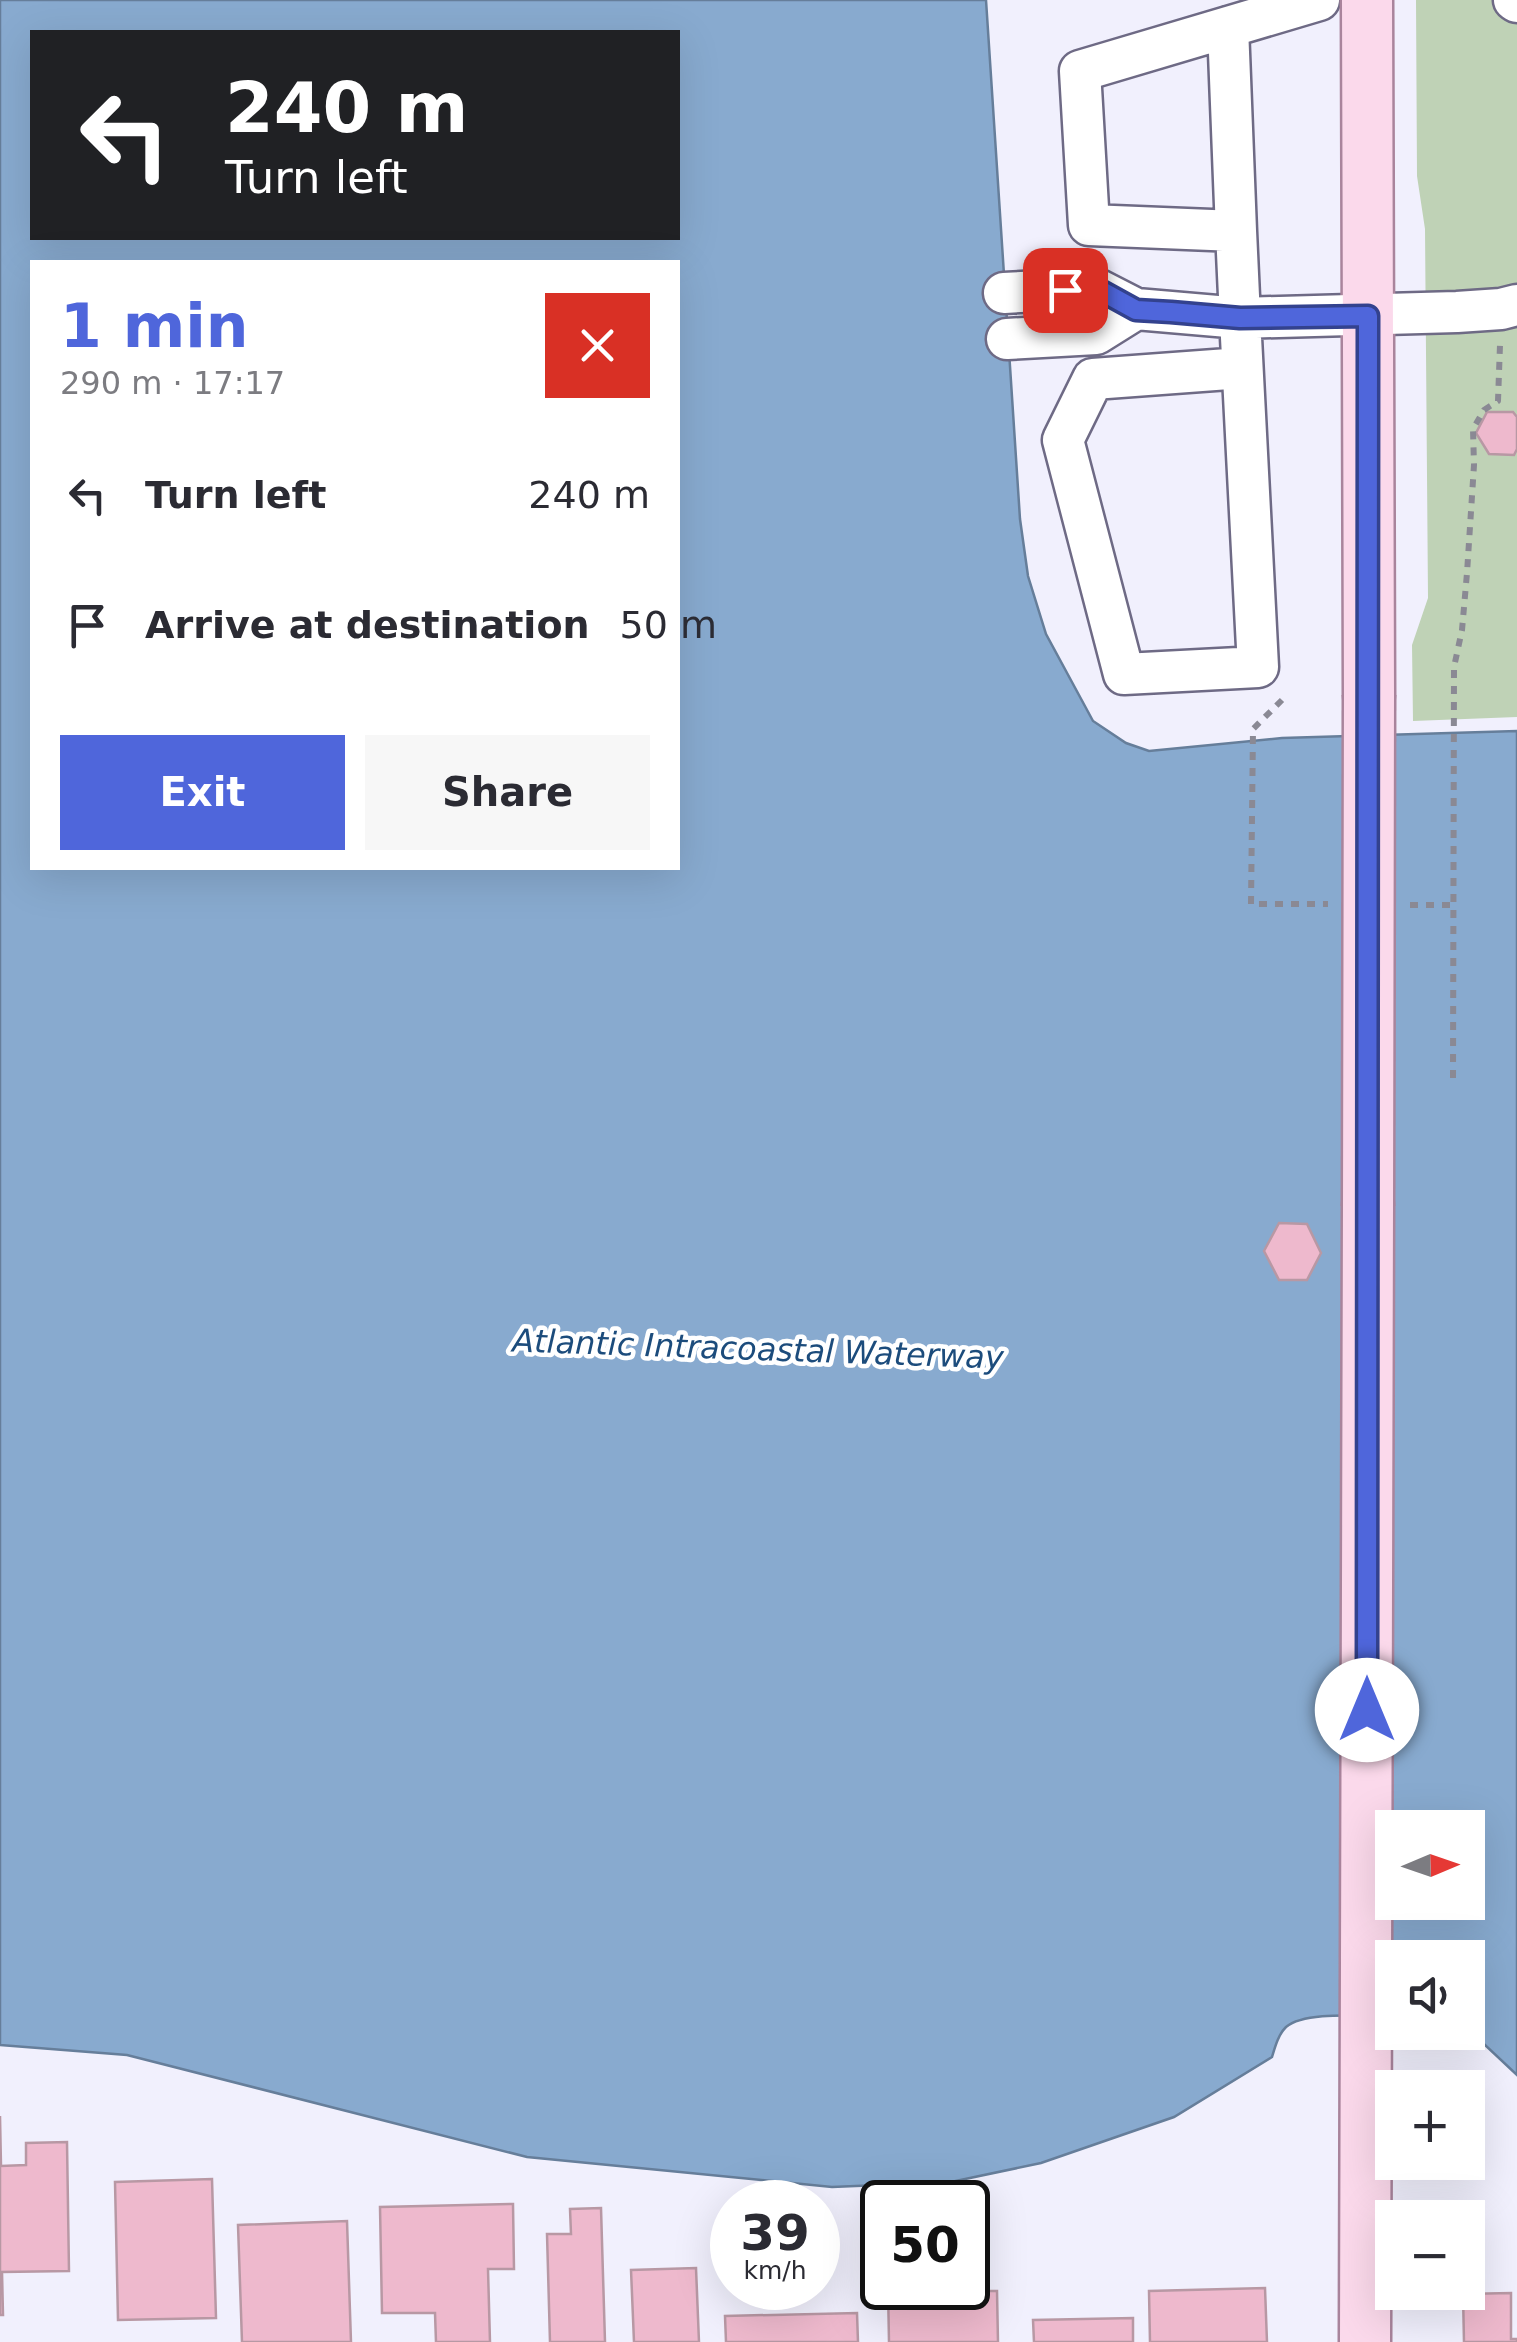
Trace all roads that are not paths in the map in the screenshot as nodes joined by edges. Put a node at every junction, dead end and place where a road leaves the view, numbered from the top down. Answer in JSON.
{"nodes":[{"id":1,"x":1319,"y":0,"type":"edge"},
{"id":2,"x":1366,"y":0,"type":"edge"},
{"id":3,"x":1228,"y":27,"type":"junction"},
{"id":4,"x":1236,"y":231,"type":"junction"},
{"id":5,"x":1004,"y":293,"type":"dead end"},
{"id":6,"x":1509,"y":307,"type":"edge"},
{"id":7,"x":1136,"y":310,"type":"junction"},
{"id":8,"x":1368,"y":316,"type":"junction"},
{"id":9,"x":1240,"y":318,"type":"junction"},
{"id":10,"x":1007,"y":339,"type":"dead end"},
{"id":11,"x":1242,"y":368,"type":"junction"},
{"id":12,"x":1365,"y":2342,"type":"edge"}],
"edges":[{"from":1,"to":3,"type":"lane"},
{"from":2,"to":8,"type":"main road"},
{"from":3,"to":4,"type":"lane"},
{"from":3,"to":4,"type":"lane"},
{"from":4,"to":9,"type":"lane"},
{"from":5,"to":7,"type":"lane"},
{"from":6,"to":8,"type":"lane"},
{"from":7,"to":9,"type":"lane"},
{"from":7,"to":10,"type":"lane"},
{"from":8,"to":9,"type":"lane"},
{"from":8,"to":12,"type":"main road","bridge":true},
{"from":9,"to":11,"type":"lane"},
{"from":11,"to":11,"type":"lane"}]}
